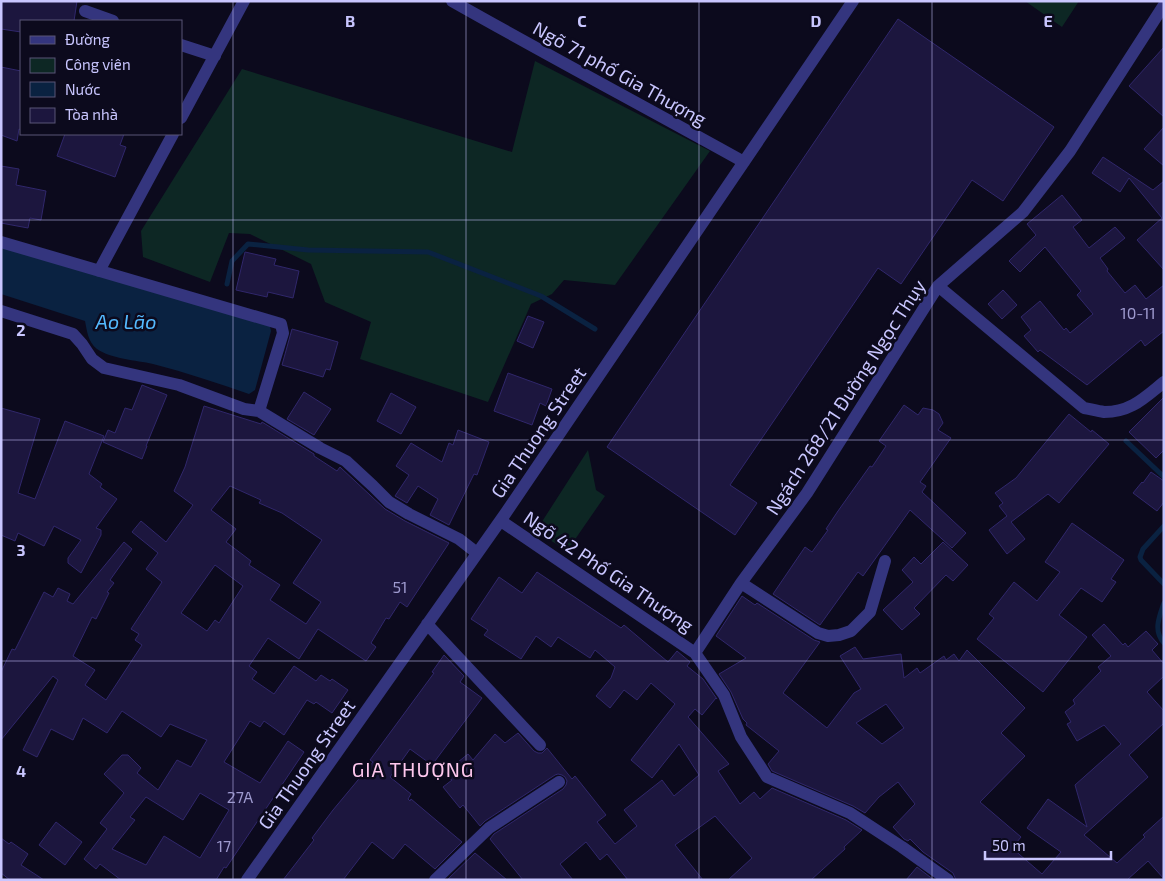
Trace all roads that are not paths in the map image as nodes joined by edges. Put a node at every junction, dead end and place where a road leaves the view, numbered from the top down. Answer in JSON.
{"nodes":[{"id":1,"x":244,"y":1,"type":"edge"},
{"id":2,"x":452,"y":1,"type":"edge"},
{"id":3,"x":853,"y":1,"type":"edge"},
{"id":4,"x":1164,"y":5,"type":"edge"},
{"id":5,"x":85,"y":11,"type":"dead end"},
{"id":6,"x":111,"y":20,"type":"edge"},
{"id":7,"x":182,"y":44,"type":"edge"},
{"id":8,"x":214,"y":56,"type":"junction"},
{"id":9,"x":182,"y":116,"type":"edge"},
{"id":10,"x":172,"y":135,"type":"edge"},
{"id":11,"x":744,"y":162,"type":"junction"},
{"id":12,"x":1,"y":242,"type":"edge"},
{"id":13,"x":99,"y":271,"type":"junction"},
{"id":14,"x":938,"y":286,"type":"junction"},
{"id":15,"x":1,"y":311,"type":"edge"},
{"id":16,"x":1164,"y":382,"type":"edge"},
{"id":17,"x":259,"y":411,"type":"junction"},
{"id":18,"x":501,"y":520,"type":"junction"},
{"id":19,"x":478,"y":553,"type":"junction"},
{"id":20,"x":885,"y":561,"type":"dead end"},
{"id":21,"x":741,"y":583,"type":"junction"},
{"id":22,"x":427,"y":624,"type":"junction"},
{"id":23,"x":695,"y":653,"type":"junction"},
{"id":24,"x":540,"y":745,"type":"dead end"},
{"id":25,"x":559,"y":782,"type":"dead end"},
{"id":26,"x":247,"y":880,"type":"edge"},
{"id":27,"x":435,"y":880,"type":"edge"},
{"id":28,"x":948,"y":880,"type":"edge"}],
"edges":[{"from":1,"to":8,"type":"street"},
{"from":2,"to":11,"type":"street","name":"Ngõ 71 phố Gia Thượng"},
{"from":3,"to":11,"type":"street","name":"Gia Thuong Street"},
{"from":4,"to":14,"type":"street","name":"Ngách 268/21 Đường Ngọc Thụy"},
{"from":5,"to":6,"type":"street"},
{"from":7,"to":8,"type":"street"},
{"from":8,"to":9,"type":"street"},
{"from":10,"to":13,"type":"street"},
{"from":11,"to":18,"type":"street","name":"Gia Thuong Street"},
{"from":12,"to":13,"type":"street"},
{"from":13,"to":17,"type":"street"},
{"from":14,"to":16,"type":"street"},
{"from":14,"to":21,"type":"street","name":"Ngách 268/21 Đường Ngọc Thụy"},
{"from":15,"to":17,"type":"street"},
{"from":17,"to":19,"type":"street"},
{"from":18,"to":19,"type":"street","name":"Gia Thuong Street"},
{"from":18,"to":23,"type":"street","name":"Ngõ 42 Phố Gia Thượng"},
{"from":19,"to":22,"type":"street","name":"Gia Thuong Street"},
{"from":20,"to":21,"type":"street"},
{"from":21,"to":23,"type":"street","name":"Ngách 268/21 Đường Ngọc Thụy"},
{"from":22,"to":24,"type":"street"},
{"from":22,"to":26,"type":"street","name":"Gia Thuong Street"},
{"from":23,"to":28,"type":"street"},
{"from":25,"to":27,"type":"street"}]}
